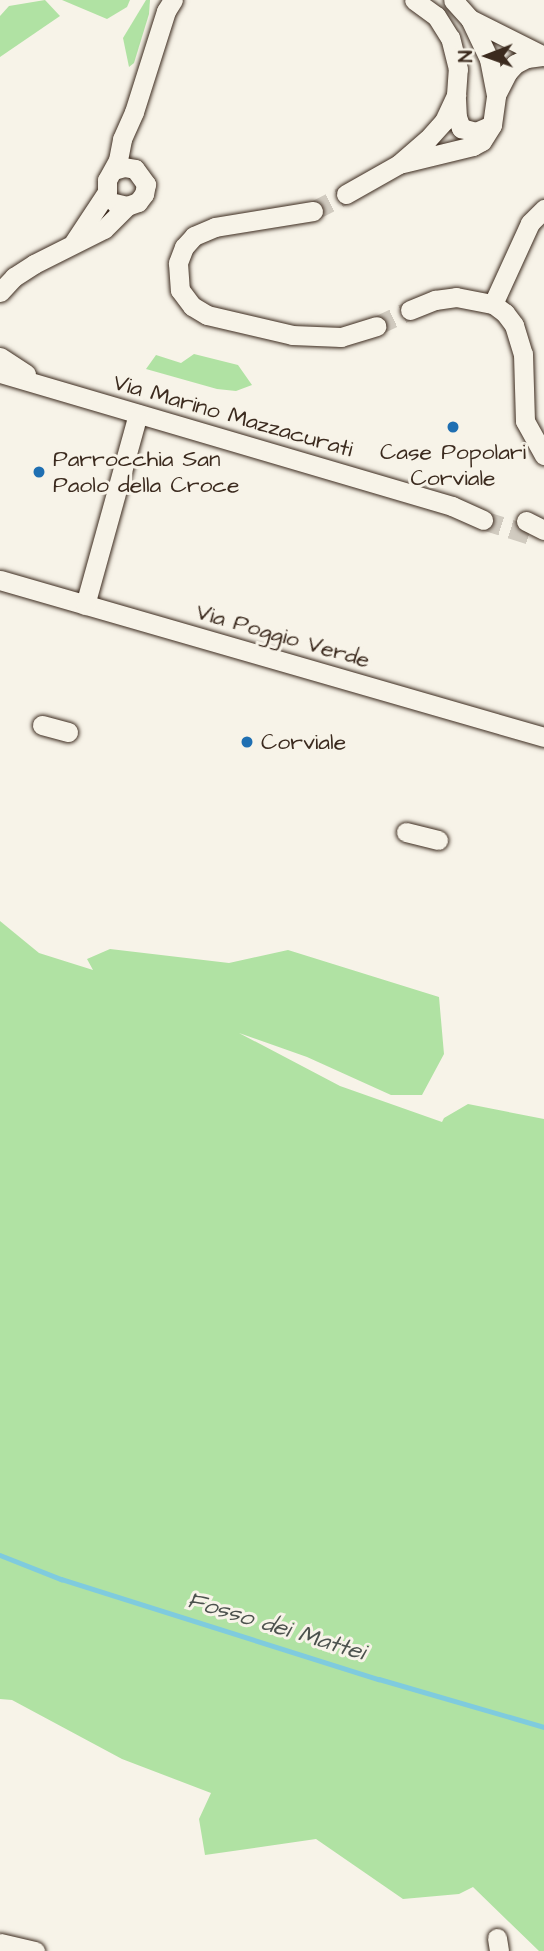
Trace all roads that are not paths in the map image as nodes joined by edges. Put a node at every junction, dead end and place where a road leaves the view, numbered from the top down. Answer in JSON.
{"nodes":[{"id":1,"x":414,"y":0,"type":"edge"},
{"id":2,"x":453,"y":0,"type":"edge"},
{"id":3,"x":168,"y":4,"type":"edge"},
{"id":4,"x":470,"y":19,"type":"junction"},
{"id":5,"x":544,"y":56,"type":"edge"},
{"id":6,"x":456,"y":95,"type":"junction"},
{"id":7,"x":496,"y":95,"type":"junction"},
{"id":8,"x":134,"y":112,"type":"junction"},
{"id":9,"x":492,"y":125,"type":"junction"},
{"id":10,"x":399,"y":164,"type":"junction"},
{"id":11,"x":135,"y":169,"type":"junction"},
{"id":12,"x":114,"y":170,"type":"junction"},
{"id":13,"x":107,"y":192,"type":"junction"},
{"id":14,"x":346,"y":194,"type":"tunnel mouth"},
{"id":15,"x":127,"y":206,"type":"junction"},
{"id":16,"x":544,"y":209,"type":"edge"},
{"id":17,"x":313,"y":211,"type":"tunnel mouth"},
{"id":18,"x":74,"y":243,"type":"junction"},
{"id":19,"x":7,"y":278,"type":"edge"},
{"id":20,"x":0,"y":292,"type":"edge"},
{"id":21,"x":494,"y":304,"type":"junction"},
{"id":22,"x":410,"y":310,"type":"tunnel mouth"},
{"id":23,"x":376,"y":326,"type":"tunnel mouth"},
{"id":24,"x":0,"y":358,"type":"edge"},
{"id":25,"x":0,"y":373,"type":"edge"},
{"id":26,"x":34,"y":383,"type":"junction"},
{"id":27,"x":138,"y":414,"type":"junction"},
{"id":28,"x":544,"y":455,"type":"edge"},
{"id":29,"x":479,"y":513,"type":"tunnel mouth"},
{"id":30,"x":0,"y":580,"type":"edge"},
{"id":31,"x":85,"y":605,"type":"junction"},
{"id":32,"x":42,"y":725,"type":"dead end"},
{"id":33,"x":68,"y":732,"type":"dead end"},
{"id":34,"x":544,"y":737,"type":"edge"},
{"id":35,"x":406,"y":832,"type":"dead end"},
{"id":36,"x":438,"y":840,"type":"dead end"},
{"id":37,"x":0,"y":1943,"type":"edge"},
{"id":38,"x":36,"y":1951,"type":"edge"}],
"edges":[{"from":1,"to":6,"type":"street"},
{"from":2,"to":4,"type":"street"},
{"from":3,"to":8,"type":"street"},
{"from":4,"to":5,"type":"street"},
{"from":4,"to":7,"type":"street"},
{"from":5,"to":7,"type":"street"},
{"from":6,"to":9,"type":"street"},
{"from":6,"to":10,"type":"street"},
{"from":7,"to":9,"type":"street"},
{"from":8,"to":11,"type":"street"},
{"from":8,"to":12,"type":"street"},
{"from":9,"to":10,"type":"street"},
{"from":10,"to":14,"type":"street"},
{"from":11,"to":12,"type":"street"},
{"from":11,"to":15,"type":"street"},
{"from":12,"to":13,"type":"street"},
{"from":13,"to":15,"type":"street"},
{"from":13,"to":18,"type":"street"},
{"from":15,"to":18,"type":"street"},
{"from":16,"to":21,"type":"street"},
{"from":17,"to":23,"type":"street"},
{"from":18,"to":19,"type":"street"},
{"from":19,"to":20,"type":"street"},
{"from":21,"to":22,"type":"street"},
{"from":21,"to":28,"type":"street"},
{"from":24,"to":26,"type":"street"},
{"from":25,"to":26,"type":"street","name":"Via Marino Mazzacurati"},
{"from":26,"to":27,"type":"street","name":"Via Marino Mazzacurati"},
{"from":27,"to":29,"type":"street","name":"Via Marino Mazzacurati"},
{"from":27,"to":31,"type":"street"},
{"from":30,"to":31,"type":"street","name":"Via Poggio Verde"},
{"from":31,"to":34,"type":"street","name":"Via Poggio Verde"},
{"from":32,"to":33,"type":"street"},
{"from":35,"to":36,"type":"street"},
{"from":37,"to":38,"type":"street"}]}
